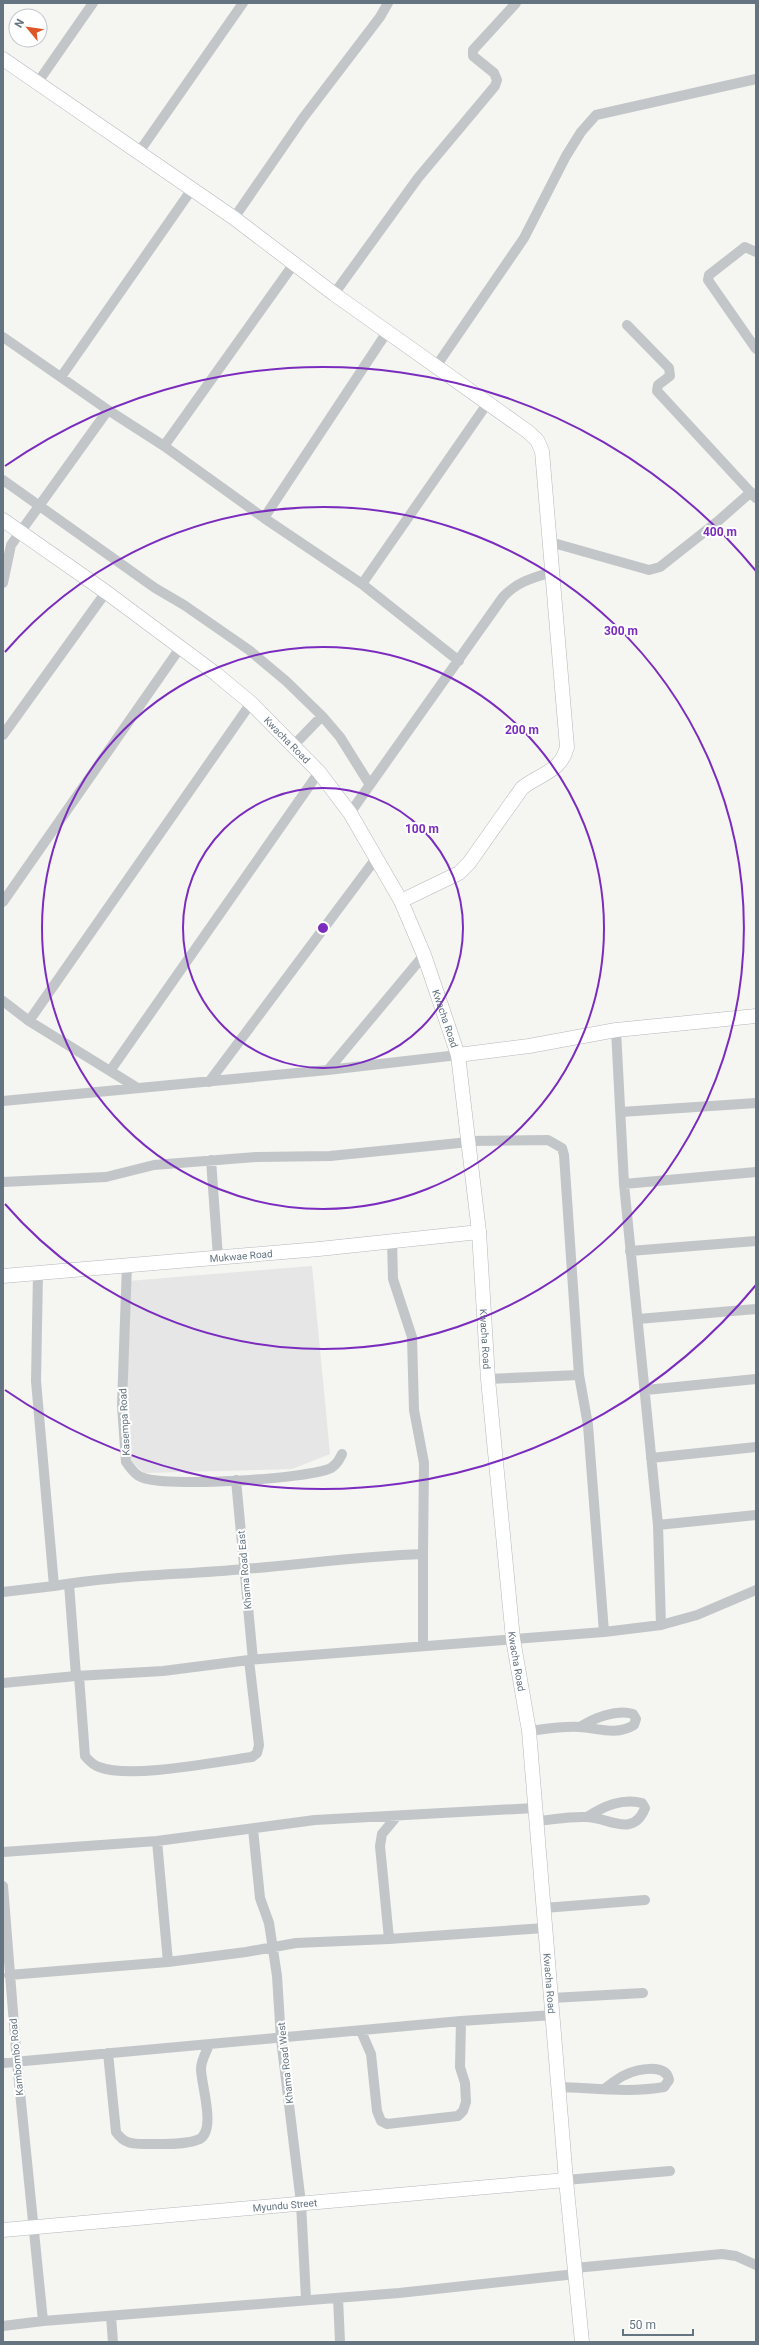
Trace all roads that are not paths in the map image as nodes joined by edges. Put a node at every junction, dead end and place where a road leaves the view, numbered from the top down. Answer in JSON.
{"nodes":[{"id":1,"x":92,"y":3,"type":"edge"},
{"id":2,"x":243,"y":3,"type":"edge"},
{"id":3,"x":388,"y":3,"type":"edge"},
{"id":4,"x":516,"y":3,"type":"edge"},
{"id":5,"x":3,"y":59,"type":"edge"},
{"id":6,"x":756,"y":79,"type":"edge"},
{"id":7,"x":38,"y":82,"type":"junction"},
{"id":8,"x":140,"y":152,"type":"junction"},
{"id":9,"x":192,"y":189,"type":"junction"},
{"id":10,"x":234,"y":218,"type":"junction"},
{"id":11,"x":756,"y":252,"type":"edge"},
{"id":12,"x":293,"y":265,"type":"junction"},
{"id":13,"x":334,"y":294,"type":"junction"},
{"id":14,"x":627,"y":325,"type":"dead end"},
{"id":15,"x":387,"y":332,"type":"junction"},
{"id":16,"x":3,"y":337,"type":"edge"},
{"id":17,"x":756,"y":349,"type":"edge"},
{"id":18,"x":437,"y":365,"type":"junction"},
{"id":19,"x":61,"y":377,"type":"junction"},
{"id":20,"x":487,"y":404,"type":"junction"},
{"id":21,"x":108,"y":410,"type":"junction"},
{"id":22,"x":164,"y":446,"type":"junction"},
{"id":23,"x":3,"y":480,"type":"edge"},
{"id":24,"x":753,"y":495,"type":"edge"},
{"id":25,"x":40,"y":506,"type":"junction"},
{"id":26,"x":264,"y":518,"type":"junction"},
{"id":27,"x":3,"y":520,"type":"edge"},
{"id":28,"x":20,"y":532,"type":"junction"},
{"id":29,"x":550,"y":542,"type":"junction"},
{"id":30,"x":552,"y":572,"type":"junction"},
{"id":31,"x":3,"y":583,"type":"edge"},
{"id":32,"x":362,"y":584,"type":"junction"},
{"id":33,"x":106,"y":592,"type":"junction"},
{"id":34,"x":180,"y":648,"type":"junction"},
{"id":35,"x":459,"y":661,"type":"junction"},
{"id":36,"x":251,"y":703,"type":"junction"},
{"id":37,"x":322,"y":716,"type":"junction"},
{"id":38,"x":3,"y":735,"type":"edge"},
{"id":39,"x":294,"y":745,"type":"junction"},
{"id":40,"x":319,"y":772,"type":"junction"},
{"id":41,"x":370,"y":785,"type":"junction"},
{"id":42,"x":350,"y":813,"type":"junction"},
{"id":43,"x":377,"y":857,"type":"junction"},
{"id":44,"x":401,"y":901,"type":"junction"},
{"id":45,"x":3,"y":902,"type":"edge"},
{"id":46,"x":424,"y":955,"type":"junction"},
{"id":47,"x":3,"y":1001,"type":"edge"},
{"id":48,"x":756,"y":1016,"type":"edge"},
{"id":49,"x":30,"y":1021,"type":"junction"},
{"id":50,"x":616,"y":1030,"type":"junction"},
{"id":51,"x":458,"y":1055,"type":"junction"},
{"id":52,"x":328,"y":1070,"type":"junction"},
{"id":53,"x":110,"y":1071,"type":"junction"},
{"id":54,"x":209,"y":1082,"type":"junction"},
{"id":55,"x":136,"y":1087,"type":"junction"},
{"id":56,"x":3,"y":1101,"type":"edge"},
{"id":57,"x":756,"y":1103,"type":"edge"},
{"id":58,"x":620,"y":1112,"type":"junction"},
{"id":59,"x":469,"y":1141,"type":"junction"},
{"id":60,"x":211,"y":1160,"type":"junction"},
{"id":61,"x":756,"y":1172,"type":"edge"},
{"id":62,"x":3,"y":1182,"type":"edge"},
{"id":63,"x":624,"y":1184,"type":"junction"},
{"id":64,"x":478,"y":1232,"type":"junction"},
{"id":65,"x":392,"y":1241,"type":"junction"},
{"id":66,"x":756,"y":1241,"type":"edge"},
{"id":67,"x":630,"y":1251,"type":"junction"},
{"id":68,"x":218,"y":1257,"type":"junction"},
{"id":69,"x":126,"y":1264,"type":"junction"},
{"id":70,"x":38,"y":1273,"type":"junction"},
{"id":71,"x":3,"y":1276,"type":"edge"},
{"id":72,"x":756,"y":1309,"type":"edge"},
{"id":73,"x":638,"y":1319,"type":"junction"},
{"id":74,"x":579,"y":1375,"type":"junction"},
{"id":75,"x":488,"y":1379,"type":"junction"},
{"id":76,"x":756,"y":1379,"type":"edge"},
{"id":77,"x":646,"y":1390,"type":"junction"},
{"id":78,"x":756,"y":1447,"type":"edge"},
{"id":79,"x":342,"y":1454,"type":"dead end"},
{"id":80,"x":651,"y":1458,"type":"junction"},
{"id":81,"x":236,"y":1480,"type":"junction"},
{"id":82,"x":756,"y":1515,"type":"edge"},
{"id":83,"x":658,"y":1524,"type":"junction"},
{"id":84,"x":424,"y":1554,"type":"junction"},
{"id":85,"x":243,"y":1569,"type":"junction"},
{"id":86,"x":69,"y":1584,"type":"junction"},
{"id":87,"x":54,"y":1586,"type":"junction"},
{"id":88,"x":756,"y":1590,"type":"edge"},
{"id":89,"x":3,"y":1592,"type":"edge"},
{"id":90,"x":661,"y":1626,"type":"junction"},
{"id":91,"x":604,"y":1632,"type":"junction"},
{"id":92,"x":513,"y":1639,"type":"junction"},
{"id":93,"x":423,"y":1646,"type":"junction"},
{"id":94,"x":251,"y":1660,"type":"junction"},
{"id":95,"x":78,"y":1676,"type":"junction"},
{"id":96,"x":3,"y":1683,"type":"edge"},
{"id":97,"x":580,"y":1727,"type":"dead end"},
{"id":98,"x":529,"y":1730,"type":"junction"},
{"id":99,"x":535,"y":1814,"type":"junction"},
{"id":100,"x":397,"y":1816,"type":"junction"},
{"id":101,"x":587,"y":1817,"type":"junction"},
{"id":102,"x":253,"y":1829,"type":"junction"},
{"id":103,"x":158,"y":1841,"type":"junction"},
{"id":104,"x":3,"y":1852,"type":"edge"},
{"id":105,"x":3,"y":1886,"type":"edge"},
{"id":106,"x":645,"y":1900,"type":"dead end"},
{"id":107,"x":544,"y":1908,"type":"junction"},
{"id":108,"x":545,"y":1928,"type":"junction"},
{"id":109,"x":389,"y":1939,"type":"junction"},
{"id":110,"x":271,"y":1946,"type":"junction"},
{"id":111,"x":168,"y":1962,"type":"junction"},
{"id":112,"x":7,"y":1970,"type":"edge"},
{"id":113,"x":643,"y":1992,"type":"dead end"},
{"id":114,"x":552,"y":1998,"type":"junction"},
{"id":115,"x":554,"y":2016,"type":"junction"},
{"id":116,"x":461,"y":2021,"type":"junction"},
{"id":117,"x":361,"y":2031,"type":"junction"},
{"id":118,"x":281,"y":2039,"type":"junction"},
{"id":119,"x":209,"y":2045,"type":"junction"},
{"id":120,"x":108,"y":2053,"type":"junction"},
{"id":121,"x":16,"y":2062,"type":"junction"},
{"id":122,"x":3,"y":2063,"type":"edge"},
{"id":123,"x":559,"y":2087,"type":"junction"},
{"id":124,"x":604,"y":2089,"type":"junction"},
{"id":125,"x":670,"y":2171,"type":"dead end"},
{"id":126,"x":566,"y":2180,"type":"junction"},
{"id":127,"x":301,"y":2203,"type":"junction"},
{"id":128,"x":32,"y":2228,"type":"junction"},
{"id":129,"x":3,"y":2230,"type":"edge"},
{"id":130,"x":756,"y":2265,"type":"edge"},
{"id":131,"x":576,"y":2271,"type":"junction"},
{"id":132,"x":338,"y":2298,"type":"junction"},
{"id":133,"x":306,"y":2300,"type":"junction"},
{"id":134,"x":111,"y":2316,"type":"junction"},
{"id":135,"x":42,"y":2321,"type":"junction"},
{"id":136,"x":3,"y":2326,"type":"edge"},
{"id":137,"x":113,"y":2342,"type":"edge"},
{"id":138,"x":340,"y":2342,"type":"edge"},
{"id":139,"x":582,"y":2342,"type":"edge"}],
"edges":[{"from":1,"to":7,"type":"street"},
{"from":2,"to":8,"type":"street"},
{"from":3,"to":10,"type":"street"},
{"from":4,"to":13,"type":"street"},
{"from":5,"to":7,"type":"main road"},
{"from":6,"to":18,"type":"street"},
{"from":7,"to":8,"type":"main road"},
{"from":8,"to":9,"type":"main road"},
{"from":9,"to":10,"type":"main road"},
{"from":9,"to":19,"type":"street"},
{"from":10,"to":12,"type":"main road"},
{"from":11,"to":17,"type":"street"},
{"from":12,"to":13,"type":"main road"},
{"from":12,"to":22,"type":"street"},
{"from":13,"to":15,"type":"main road"},
{"from":14,"to":24,"type":"street"},
{"from":15,"to":18,"type":"main road"},
{"from":15,"to":26,"type":"street"},
{"from":16,"to":19,"type":"street"},
{"from":18,"to":20,"type":"main road"},
{"from":19,"to":21,"type":"street"},
{"from":20,"to":29,"type":"main road"},
{"from":20,"to":32,"type":"street"},
{"from":21,"to":22,"type":"street"},
{"from":21,"to":25,"type":"street"},
{"from":22,"to":26,"type":"street"},
{"from":23,"to":25,"type":"street"},
{"from":24,"to":29,"type":"street"},
{"from":25,"to":28,"type":"street"},
{"from":25,"to":37,"type":"street"},
{"from":26,"to":32,"type":"street"},
{"from":27,"to":28,"type":"main road","name":"Kwacha Road"},
{"from":28,"to":31,"type":"street"},
{"from":28,"to":33,"type":"main road","name":"Kwacha Road"},
{"from":29,"to":30,"type":"main road"},
{"from":30,"to":35,"type":"street"},
{"from":30,"to":44,"type":"main road"},
{"from":32,"to":35,"type":"street"},
{"from":33,"to":34,"type":"main road","name":"Kwacha Road"},
{"from":33,"to":38,"type":"street"},
{"from":34,"to":36,"type":"main road","name":"Kwacha Road"},
{"from":34,"to":45,"type":"street"},
{"from":35,"to":41,"type":"street"},
{"from":36,"to":39,"type":"main road","name":"Kwacha Road"},
{"from":36,"to":49,"type":"street"},
{"from":37,"to":39,"type":"street"},
{"from":37,"to":41,"type":"street"},
{"from":39,"to":40,"type":"main road","name":"Kwacha Road"},
{"from":40,"to":42,"type":"main road","name":"Kwacha Road"},
{"from":40,"to":53,"type":"street"},
{"from":41,"to":42,"type":"street"},
{"from":42,"to":43,"type":"main road","name":"Kwacha Road"},
{"from":43,"to":44,"type":"main road","name":"Kwacha Road"},
{"from":43,"to":54,"type":"street"},
{"from":44,"to":46,"type":"main road","name":"Kwacha Road"},
{"from":46,"to":51,"type":"main road","name":"Kwacha Road"},
{"from":46,"to":52,"type":"street"},
{"from":47,"to":49,"type":"street"},
{"from":48,"to":50,"type":"main road"},
{"from":49,"to":53,"type":"street"},
{"from":50,"to":51,"type":"main road"},
{"from":50,"to":58,"type":"street"},
{"from":51,"to":52,"type":"street"},
{"from":51,"to":59,"type":"main road","name":"Kwacha Road"},
{"from":52,"to":54,"type":"street"},
{"from":53,"to":55,"type":"street"},
{"from":54,"to":55,"type":"street"},
{"from":55,"to":56,"type":"street"},
{"from":57,"to":58,"type":"street"},
{"from":58,"to":63,"type":"street"},
{"from":59,"to":60,"type":"street"},
{"from":59,"to":64,"type":"main road","name":"Kwacha Road"},
{"from":59,"to":74,"type":"street"},
{"from":60,"to":62,"type":"street"},
{"from":60,"to":68,"type":"street"},
{"from":61,"to":63,"type":"street"},
{"from":63,"to":67,"type":"street"},
{"from":64,"to":65,"type":"main road","name":"Mukwae Road"},
{"from":64,"to":75,"type":"main road","name":"Kwacha Road"},
{"from":65,"to":68,"type":"main road","name":"Mukwae Road"},
{"from":65,"to":84,"type":"street"},
{"from":66,"to":67,"type":"street"},
{"from":67,"to":73,"type":"street"},
{"from":68,"to":69,"type":"main road","name":"Mukwae Road"},
{"from":69,"to":70,"type":"main road","name":"Mukwae Road"},
{"from":69,"to":81,"type":"street","name":"Kasempa Road"},
{"from":70,"to":71,"type":"main road","name":"Mukwae Road"},
{"from":70,"to":87,"type":"street"},
{"from":72,"to":73,"type":"street"},
{"from":73,"to":77,"type":"street"},
{"from":74,"to":75,"type":"street"},
{"from":74,"to":91,"type":"street"},
{"from":75,"to":92,"type":"main road","name":"Kwacha Road"},
{"from":76,"to":77,"type":"street"},
{"from":77,"to":80,"type":"street"},
{"from":78,"to":80,"type":"street"},
{"from":79,"to":81,"type":"street","name":"Kasempa Road"},
{"from":80,"to":83,"type":"street"},
{"from":81,"to":85,"type":"street","name":"Khama Road East"},
{"from":82,"to":83,"type":"street"},
{"from":83,"to":90,"type":"street"},
{"from":84,"to":85,"type":"street"},
{"from":84,"to":93,"type":"street"},
{"from":85,"to":86,"type":"street"},
{"from":85,"to":94,"type":"street","name":"Khama Road East"},
{"from":86,"to":87,"type":"street"},
{"from":86,"to":95,"type":"street"},
{"from":87,"to":89,"type":"street"},
{"from":88,"to":90,"type":"street"},
{"from":90,"to":91,"type":"street"},
{"from":91,"to":92,"type":"street"},
{"from":92,"to":93,"type":"street"},
{"from":92,"to":98,"type":"main road","name":"Kwacha Road"},
{"from":93,"to":94,"type":"street"},
{"from":94,"to":95,"type":"street"},
{"from":94,"to":95,"type":"street","name":"Khama Road East"},
{"from":95,"to":96,"type":"street"},
{"from":97,"to":98,"type":"street"},
{"from":98,"to":99,"type":"main road","name":"Kwacha Road"},
{"from":99,"to":100,"type":"street"},
{"from":99,"to":101,"type":"street"},
{"from":99,"to":107,"type":"main road","name":"Kwacha Road"},
{"from":100,"to":102,"type":"street"},
{"from":100,"to":109,"type":"street"},
{"from":101,"to":101,"type":"street"},
{"from":102,"to":103,"type":"street"},
{"from":102,"to":110,"type":"street","name":"Khama Road West"},
{"from":103,"to":104,"type":"street"},
{"from":103,"to":111,"type":"street"},
{"from":105,"to":112,"type":"street","name":"Kambombo Road"},
{"from":106,"to":107,"type":"street"},
{"from":107,"to":108,"type":"main road","name":"Kwacha Road"},
{"from":108,"to":109,"type":"street"},
{"from":108,"to":114,"type":"main road","name":"Kwacha Road"},
{"from":109,"to":110,"type":"street"},
{"from":110,"to":111,"type":"street"},
{"from":110,"to":118,"type":"street","name":"Khama Road West"},
{"from":111,"to":112,"type":"street"},
{"from":112,"to":121,"type":"street","name":"Kambombo Road"},
{"from":113,"to":114,"type":"street"},
{"from":114,"to":115,"type":"main road","name":"Kwacha Road"},
{"from":115,"to":116,"type":"street"},
{"from":115,"to":123,"type":"main road","name":"Kwacha Road"},
{"from":116,"to":117,"type":"street"},
{"from":116,"to":117,"type":"street"},
{"from":117,"to":118,"type":"street"},
{"from":118,"to":119,"type":"street"},
{"from":118,"to":127,"type":"street","name":"Khama Road West"},
{"from":119,"to":120,"type":"street"},
{"from":119,"to":120,"type":"street"},
{"from":120,"to":121,"type":"street"},
{"from":121,"to":122,"type":"street"},
{"from":121,"to":128,"type":"street","name":"Kambombo Road"},
{"from":123,"to":124,"type":"street"},
{"from":123,"to":126,"type":"main road","name":"Kwacha Road"},
{"from":124,"to":124,"type":"street"},
{"from":125,"to":126,"type":"street"},
{"from":126,"to":127,"type":"main road","name":"Myundu Street"},
{"from":126,"to":131,"type":"main road","name":"Kwacha Road"},
{"from":127,"to":128,"type":"main road","name":"Myundu Street"},
{"from":127,"to":133,"type":"street","name":"Khama Road West"},
{"from":128,"to":129,"type":"main road","name":"Myundu Street"},
{"from":128,"to":135,"type":"street","name":"Kambombo Road"},
{"from":130,"to":131,"type":"street"},
{"from":131,"to":132,"type":"street"},
{"from":131,"to":139,"type":"main road","name":"Kwacha Road"},
{"from":132,"to":133,"type":"street"},
{"from":132,"to":138,"type":"street"},
{"from":133,"to":134,"type":"street"},
{"from":134,"to":135,"type":"street"},
{"from":134,"to":137,"type":"street"},
{"from":135,"to":136,"type":"street"}]}
